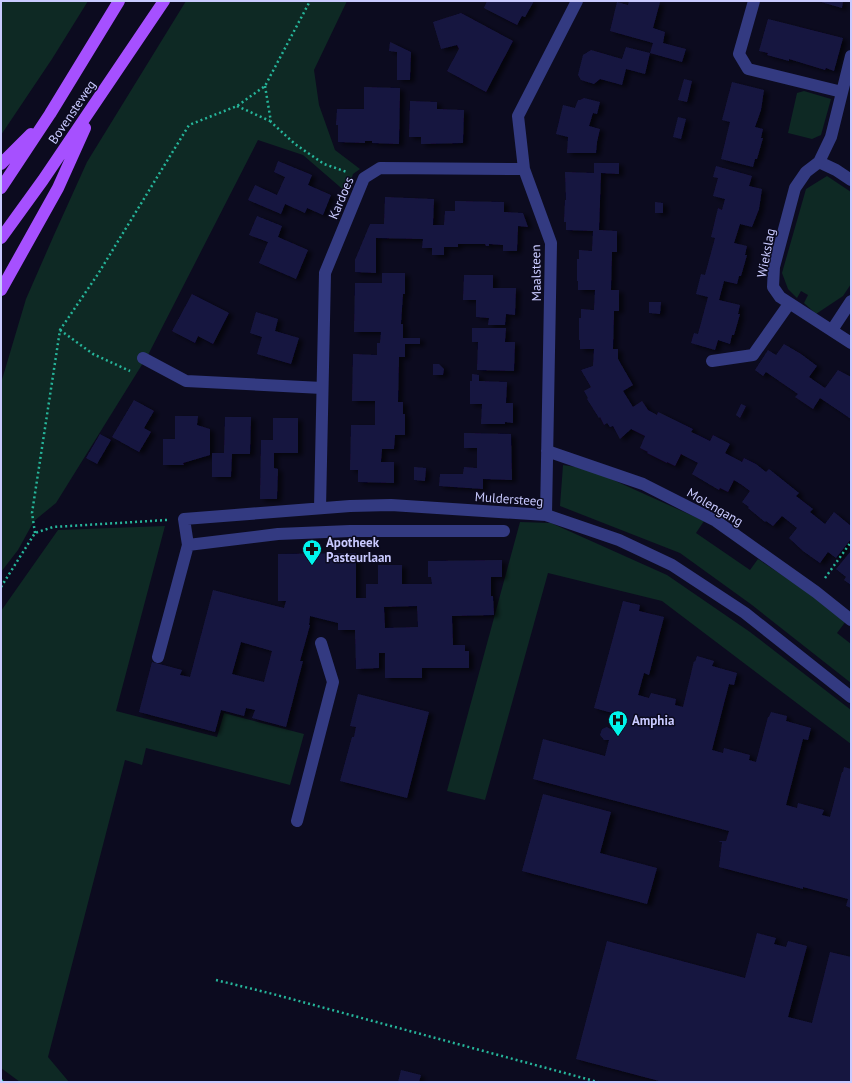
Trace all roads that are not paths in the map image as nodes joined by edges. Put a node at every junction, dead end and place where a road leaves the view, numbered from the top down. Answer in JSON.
{"nodes":[{"id":1,"x":119,"y":1,"type":"edge"},
{"id":2,"x":164,"y":1,"type":"edge"},
{"id":3,"x":578,"y":1,"type":"edge"},
{"id":4,"x":754,"y":1,"type":"edge"},
{"id":5,"x":851,"y":56,"type":"edge"},
{"id":6,"x":842,"y":92,"type":"junction"},
{"id":7,"x":96,"y":100,"type":"junction"},
{"id":8,"x":50,"y":114,"type":"junction"},
{"id":9,"x":819,"y":162,"type":"junction"},
{"id":10,"x":1,"y":164,"type":"edge"},
{"id":11,"x":524,"y":169,"type":"junction"},
{"id":12,"x":851,"y":180,"type":"edge"},
{"id":13,"x":1,"y":188,"type":"edge"},
{"id":14,"x":1,"y":238,"type":"edge"},
{"id":15,"x":1,"y":290,"type":"edge"},
{"id":16,"x":851,"y":301,"type":"edge"},
{"id":17,"x":789,"y":304,"type":"junction"},
{"id":18,"x":832,"y":330,"type":"junction"},
{"id":19,"x":851,"y":343,"type":"edge"},
{"id":20,"x":143,"y":358,"type":"road end"},
{"id":21,"x":712,"y":361,"type":"dead end"},
{"id":22,"x":322,"y":388,"type":"junction"},
{"id":23,"x":547,"y":450,"type":"junction"},
{"id":24,"x":320,"y":508,"type":"junction"},
{"id":25,"x":546,"y":515,"type":"junction"},
{"id":26,"x":504,"y":531,"type":"dead end"},
{"id":27,"x":188,"y":545,"type":"junction"},
{"id":28,"x":851,"y":620,"type":"edge"},
{"id":29,"x":322,"y":643,"type":"dead end"},
{"id":30,"x":158,"y":657,"type":"dead end"},
{"id":31,"x":851,"y":697,"type":"edge"},
{"id":32,"x":297,"y":821,"type":"dead end"}],
"edges":[{"from":1,"to":8,"type":"main road","name":"Bovensteweg"},
{"from":2,"to":7,"type":"main road","name":"Bovensteweg"},
{"from":3,"to":11,"type":"street","name":"Maalsteen"},
{"from":4,"to":6,"type":"street"},
{"from":5,"to":6,"type":"street","name":"Wiekslag"},
{"from":6,"to":9,"type":"street","name":"Wiekslag"},
{"from":7,"to":14,"type":"main road","name":"Bovensteweg"},
{"from":7,"to":15,"type":"main road"},
{"from":8,"to":10,"type":"main road"},
{"from":8,"to":13,"type":"main road","name":"Bovensteweg"},
{"from":9,"to":12,"type":"street"},
{"from":9,"to":17,"type":"street","name":"Wiekslag"},
{"from":11,"to":22,"type":"street","name":"Kardoes"},
{"from":11,"to":23,"type":"street","name":"Maalsteen"},
{"from":16,"to":18,"type":"street"},
{"from":17,"to":18,"type":"street","name":"Wiekslag"},
{"from":17,"to":21,"type":"street"},
{"from":18,"to":19,"type":"street","name":"Wiekslag"},
{"from":20,"to":22,"type":"street"},
{"from":22,"to":24,"type":"street","name":"Kardoes"},
{"from":23,"to":25,"type":"street","name":"Maalsteen"},
{"from":23,"to":28,"type":"street","name":"Molengang"},
{"from":24,"to":25,"type":"street","name":"Muldersteeg"},
{"from":24,"to":27,"type":"street","name":"Muldersteeg"},
{"from":25,"to":31,"type":"street","name":"Muldersteeg"},
{"from":26,"to":27,"type":"street"},
{"from":27,"to":30,"type":"street"},
{"from":29,"to":32,"type":"street"}]}
